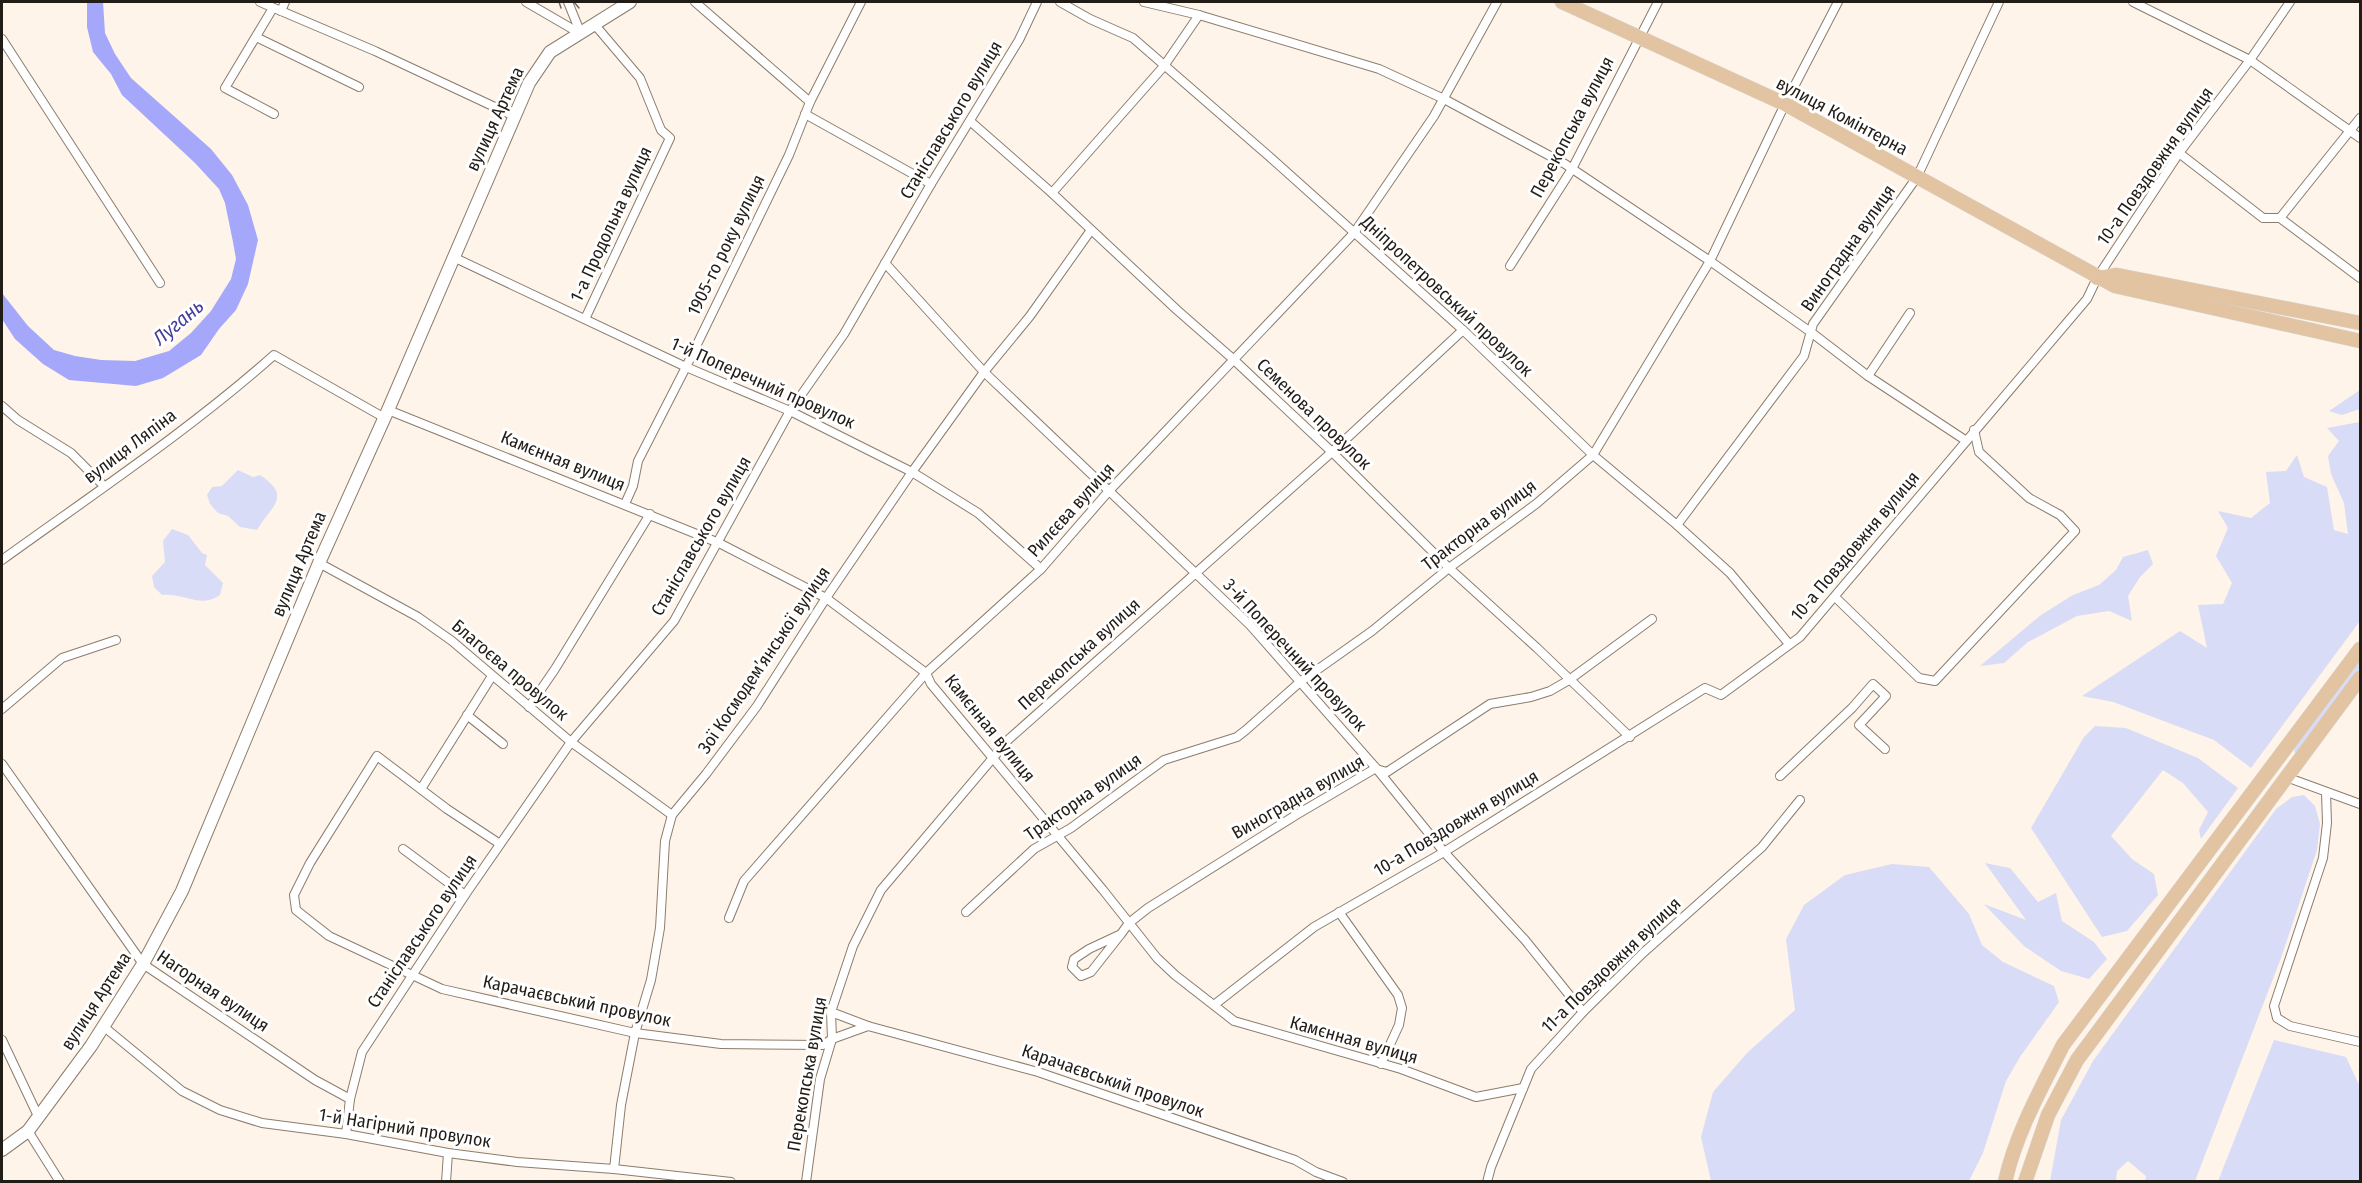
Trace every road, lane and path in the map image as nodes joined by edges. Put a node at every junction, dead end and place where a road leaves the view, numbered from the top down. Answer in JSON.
{"nodes":[{"id":1,"x":260,"y":2,"type":"edge"},
{"id":2,"x":285,"y":2,"type":"edge"},
{"id":3,"x":526,"y":2,"type":"edge"},
{"id":4,"x":568,"y":2,"type":"edge"},
{"id":5,"x":630,"y":2,"type":"edge"},
{"id":6,"x":695,"y":2,"type":"edge"},
{"id":7,"x":861,"y":2,"type":"edge"},
{"id":8,"x":1037,"y":2,"type":"edge"},
{"id":9,"x":1060,"y":2,"type":"edge"},
{"id":10,"x":1144,"y":2,"type":"edge"},
{"id":11,"x":1497,"y":2,"type":"edge"},
{"id":12,"x":1562,"y":2,"type":"edge"},
{"id":13,"x":1658,"y":2,"type":"edge"},
{"id":14,"x":1838,"y":2,"type":"edge"},
{"id":15,"x":1998,"y":2,"type":"edge"},
{"id":16,"x":2133,"y":2,"type":"edge"},
{"id":17,"x":2290,"y":2,"type":"edge"},
{"id":18,"x":277,"y":9,"type":"junction"},
{"id":19,"x":1199,"y":15,"type":"junction"},
{"id":20,"x":595,"y":25,"type":"junction"},
{"id":21,"x":581,"y":34,"type":"junction"},
{"id":22,"x":256,"y":37,"type":"junction"},
{"id":23,"x":1638,"y":37,"type":"junction"},
{"id":24,"x":2,"y":39,"type":"edge"},
{"id":25,"x":2250,"y":60,"type":"junction"},
{"id":26,"x":1164,"y":66,"type":"junction"},
{"id":27,"x":358,"y":87,"type":"dead end"},
{"id":28,"x":1444,"y":99,"type":"junction"},
{"id":29,"x":810,"y":102,"type":"junction"},
{"id":30,"x":1785,"y":104,"type":"junction"},
{"id":31,"x":274,"y":114,"type":"dead end"},
{"id":32,"x":804,"y":114,"type":"junction"},
{"id":33,"x":514,"y":116,"type":"junction"},
{"id":34,"x":2361,"y":118,"type":"edge"},
{"id":35,"x":970,"y":121,"type":"junction"},
{"id":36,"x":2352,"y":131,"type":"junction"},
{"id":37,"x":2361,"y":138,"type":"edge"},
{"id":38,"x":2179,"y":153,"type":"junction"},
{"id":39,"x":1572,"y":169,"type":"junction"},
{"id":40,"x":1917,"y":177,"type":"junction"},
{"id":41,"x":931,"y":184,"type":"junction"},
{"id":42,"x":1052,"y":193,"type":"junction"},
{"id":43,"x":2280,"y":218,"type":"junction"},
{"id":44,"x":1091,"y":230,"type":"junction"},
{"id":45,"x":1354,"y":232,"type":"junction"},
{"id":46,"x":453,"y":257,"type":"junction"},
{"id":47,"x":1710,"y":261,"type":"junction"},
{"id":48,"x":885,"y":263,"type":"junction"},
{"id":49,"x":1510,"y":266,"type":"dead end"},
{"id":50,"x":2097,"y":278,"type":"junction"},
{"id":51,"x":2361,"y":278,"type":"edge"},
{"id":52,"x":160,"y":283,"type":"dead end"},
{"id":53,"x":1910,"y":313,"type":"dead end"},
{"id":54,"x":585,"y":319,"type":"junction"},
{"id":55,"x":2361,"y":323,"type":"edge"},
{"id":56,"x":1463,"y":330,"type":"junction"},
{"id":57,"x":1812,"y":333,"type":"junction"},
{"id":58,"x":2361,"y":341,"type":"edge"},
{"id":59,"x":274,"y":354,"type":"joint"},
{"id":60,"x":1233,"y":359,"type":"junction"},
{"id":61,"x":686,"y":367,"type":"junction"},
{"id":62,"x":984,"y":372,"type":"junction"},
{"id":63,"x":1868,"y":376,"type":"junction"},
{"id":64,"x":2,"y":406,"type":"edge"},
{"id":65,"x":790,"y":411,"type":"junction"},
{"id":66,"x":383,"y":414,"type":"junction"},
{"id":67,"x":1974,"y":430,"type":"junction"},
{"id":68,"x":1965,"y":440,"type":"junction"},
{"id":69,"x":1332,"y":452,"type":"junction"},
{"id":70,"x":1593,"y":455,"type":"junction"},
{"id":71,"x":912,"y":472,"type":"junction"},
{"id":72,"x":104,"y":486,"type":"junction"},
{"id":73,"x":1108,"y":492,"type":"junction"},
{"id":74,"x":625,"y":504,"type":"junction"},
{"id":75,"x":650,"y":514,"type":"junction"},
{"id":76,"x":1677,"y":525,"type":"junction"},
{"id":77,"x":719,"y":543,"type":"junction"},
{"id":78,"x":2,"y":560,"type":"edge"},
{"id":79,"x":319,"y":563,"type":"junction"},
{"id":80,"x":1449,"y":568,"type":"junction"},
{"id":81,"x":1041,"y":569,"type":"junction"},
{"id":82,"x":1195,"y":572,"type":"junction"},
{"id":83,"x":1835,"y":597,"type":"junction"},
{"id":84,"x":826,"y":598,"type":"junction"},
{"id":85,"x":1652,"y":619,"type":"dead end"},
{"id":86,"x":116,"y":640,"type":"dead end"},
{"id":87,"x":1790,"y":644,"type":"junction"},
{"id":88,"x":2361,"y":650,"type":"edge"},
{"id":89,"x":926,"y":673,"type":"junction"},
{"id":90,"x":492,"y":676,"type":"junction"},
{"id":91,"x":2361,"y":678,"type":"edge"},
{"id":92,"x":1569,"y":680,"type":"junction"},
{"id":93,"x":1300,"y":682,"type":"junction"},
{"id":94,"x":529,"y":707,"type":"junction"},
{"id":95,"x":2,"y":709,"type":"edge"},
{"id":96,"x":467,"y":715,"type":"junction"},
{"id":97,"x":1630,"y":737,"type":"junction"},
{"id":98,"x":571,"y":742,"type":"junction"},
{"id":99,"x":503,"y":744,"type":"dead end"},
{"id":100,"x":1885,"y":749,"type":"dead end"},
{"id":101,"x":993,"y":758,"type":"junction"},
{"id":102,"x":2,"y":764,"type":"edge"},
{"id":103,"x":1376,"y":768,"type":"junction"},
{"id":104,"x":1780,"y":776,"type":"dead end"},
{"id":105,"x":2286,"y":777,"type":"junction"},
{"id":106,"x":421,"y":789,"type":"junction"},
{"id":107,"x":2326,"y":792,"type":"junction"},
{"id":108,"x":1800,"y":800,"type":"dead end"},
{"id":109,"x":2361,"y":804,"type":"edge"},
{"id":110,"x":672,"y":814,"type":"junction"},
{"id":111,"x":1057,"y":837,"type":"junction"},
{"id":112,"x":500,"y":844,"type":"junction"},
{"id":113,"x":403,"y":849,"type":"dead end"},
{"id":114,"x":1444,"y":852,"type":"junction"},
{"id":115,"x":465,"y":895,"type":"junction"},
{"id":116,"x":966,"y":912,"type":"dead end"},
{"id":117,"x":1339,"y":912,"type":"junction"},
{"id":118,"x":729,"y":918,"type":"dead end"},
{"id":119,"x":1129,"y":923,"type":"junction"},
{"id":120,"x":1121,"y":934,"type":"junction"},
{"id":121,"x":143,"y":964,"type":"junction"},
{"id":122,"x":412,"y":976,"type":"junction"},
{"id":123,"x":1214,"y":1005,"type":"junction"},
{"id":124,"x":831,"y":1012,"type":"junction"},
{"id":125,"x":1583,"y":1012,"type":"junction"},
{"id":126,"x":103,"y":1026,"type":"junction"},
{"id":127,"x":868,"y":1026,"type":"junction"},
{"id":128,"x":634,"y":1034,"type":"junction"},
{"id":129,"x":832,"y":1039,"type":"junction"},
{"id":130,"x":2,"y":1040,"type":"edge"},
{"id":131,"x":2361,"y":1042,"type":"edge"},
{"id":132,"x":1381,"y":1064,"type":"junction"},
{"id":133,"x":1524,"y":1088,"type":"junction"},
{"id":134,"x":350,"y":1099,"type":"junction"},
{"id":135,"x":38,"y":1116,"type":"junction"},
{"id":136,"x":28,"y":1131,"type":"junction"},
{"id":137,"x":345,"y":1134,"type":"junction"},
{"id":138,"x":2,"y":1150,"type":"edge"},
{"id":139,"x":448,"y":1153,"type":"junction"},
{"id":140,"x":614,"y":1169,"type":"junction"},
{"id":141,"x":60,"y":1182,"type":"edge"},
{"id":142,"x":446,"y":1182,"type":"edge"},
{"id":143,"x":731,"y":1182,"type":"edge"},
{"id":144,"x":806,"y":1182,"type":"edge"},
{"id":145,"x":1343,"y":1182,"type":"edge"},
{"id":146,"x":1487,"y":1182,"type":"edge"},
{"id":147,"x":2005,"y":1182,"type":"edge"},
{"id":148,"x":2025,"y":1182,"type":"edge"}],
"edges":[{"from":1,"to":18,"type":"street"},
{"from":2,"to":18,"type":"street"},
{"from":3,"to":21,"type":"street"},
{"from":4,"to":21,"type":"street"},
{"from":5,"to":20,"type":"street","name":"вулиця Артема"},
{"from":6,"to":29,"type":"street"},
{"from":7,"to":29,"type":"street","name":"1905-го року вулиця"},
{"from":8,"to":35,"type":"street","name":"Станіславського вулиця"},
{"from":9,"to":26,"type":"street","name":"Дніпропетровський провулок"},
{"from":10,"to":19,"type":"street"},
{"from":11,"to":28,"type":"street","name":"Рилєєва вулиця"},
{"from":12,"to":23,"type":"main road","name":"вулиця Комінтерна"},
{"from":13,"to":23,"type":"street","name":"Перекопська вулиця"},
{"from":14,"to":30,"type":"street","name":"Тракторна вулиця"},
{"from":15,"to":40,"type":"street","name":"Виноградна вулиця"},
{"from":16,"to":25,"type":"street"},
{"from":17,"to":25,"type":"street","name":"10-а Повздовжня вулиця"},
{"from":18,"to":22,"type":"street"},
{"from":18,"to":33,"type":"street"},
{"from":19,"to":26,"type":"street"},
{"from":19,"to":28,"type":"street"},
{"from":20,"to":21,"type":"street","name":"вулиця Артема"},
{"from":20,"to":54,"type":"street","name":"1-а Продольна вулиця"},
{"from":21,"to":33,"type":"street","name":"вулиця Артема"},
{"from":22,"to":27,"type":"street"},
{"from":22,"to":31,"type":"street"},
{"from":23,"to":30,"type":"main road","name":"вулиця Комінтерна"},
{"from":23,"to":39,"type":"street","name":"Перекопська вулиця"},
{"from":24,"to":52,"type":"street"},
{"from":25,"to":36,"type":"street"},
{"from":25,"to":38,"type":"street","name":"10-а Повздовжня вулиця"},
{"from":26,"to":42,"type":"street"},
{"from":26,"to":45,"type":"street","name":"Дніпропетровський провулок"},
{"from":28,"to":39,"type":"street"},
{"from":28,"to":45,"type":"street","name":"Рилєєва вулиця"},
{"from":29,"to":32,"type":"street","name":"1905-го року вулиця"},
{"from":30,"to":40,"type":"main road","name":"вулиця Комінтерна"},
{"from":30,"to":47,"type":"street","name":"Тракторна вулиця"},
{"from":32,"to":41,"type":"street"},
{"from":32,"to":61,"type":"street","name":"1905-го року вулиця"},
{"from":33,"to":46,"type":"street","name":"вулиця Артема"},
{"from":34,"to":36,"type":"street"},
{"from":35,"to":41,"type":"street","name":"Станіславського вулиця"},
{"from":35,"to":42,"type":"street","name":"Семенова провулок"},
{"from":36,"to":37,"type":"street"},
{"from":36,"to":43,"type":"street"},
{"from":38,"to":43,"type":"street"},
{"from":38,"to":50,"type":"street","name":"10-а Повздовжня вулиця"},
{"from":39,"to":47,"type":"street"},
{"from":39,"to":49,"type":"street","name":"Перекопська вулиця"},
{"from":40,"to":50,"type":"main road","name":"вулиця Комінтерна"},
{"from":40,"to":57,"type":"street","name":"Виноградна вулиця"},
{"from":41,"to":48,"type":"street","name":"Станіславського вулиця"},
{"from":42,"to":44,"type":"street","name":"Семенова провулок"},
{"from":43,"to":51,"type":"street"},
{"from":44,"to":60,"type":"street","name":"Семенова провулок"},
{"from":44,"to":62,"type":"street","name":"Зої Космодем’янської вулиця"},
{"from":45,"to":56,"type":"street","name":"Дніпропетровський провулок"},
{"from":45,"to":60,"type":"street","name":"Рилєєва вулиця"},
{"from":46,"to":54,"type":"street","name":"1-й Поперечний провулок"},
{"from":46,"to":66,"type":"street","name":"вулиця Артема"},
{"from":47,"to":57,"type":"street"},
{"from":47,"to":70,"type":"street","name":"Тракторна вулиця"},
{"from":48,"to":62,"type":"street","name":"3-й Поперечний провулок"},
{"from":48,"to":65,"type":"street","name":"Станіславського вулиця"},
{"from":50,"to":55,"type":"main road"},
{"from":50,"to":58,"type":"main road","name":"вулиця Комінтерна"},
{"from":50,"to":67,"type":"street","name":"10-а Повздовжня вулиця"},
{"from":53,"to":63,"type":"street"},
{"from":54,"to":61,"type":"street","name":"1-й Поперечний провулок"},
{"from":56,"to":69,"type":"street","name":"Перекопська вулиця"},
{"from":56,"to":70,"type":"street","name":"Дніпропетровський провулок"},
{"from":57,"to":63,"type":"street"},
{"from":57,"to":76,"type":"street","name":"Виноградна вулиця"},
{"from":59,"to":66,"type":"street","name":"Камєнная вулиця"},
{"from":59,"to":72,"type":"street","name":"вулиця Ляпіна"},
{"from":60,"to":69,"type":"street","name":"Семенова провулок"},
{"from":60,"to":73,"type":"street","name":"Рилєєва вулиця"},
{"from":61,"to":65,"type":"street","name":"1-й Поперечний провулок"},
{"from":61,"to":74,"type":"street","name":"1905-го року вулиця"},
{"from":62,"to":71,"type":"street","name":"Зої Космодем’янської вулиця"},
{"from":62,"to":73,"type":"street","name":"3-й Поперечний провулок"},
{"from":63,"to":68,"type":"street"},
{"from":64,"to":72,"type":"street"},
{"from":65,"to":71,"type":"street","name":"1-й Поперечний провулок"},
{"from":65,"to":77,"type":"street","name":"Станіславського вулиця"},
{"from":66,"to":74,"type":"street","name":"Камєнная вулиця"},
{"from":66,"to":79,"type":"street","name":"вулиця Артема"},
{"from":67,"to":68,"type":"street","name":"10-а Повздовжня вулиця"},
{"from":67,"to":83,"type":"street"},
{"from":68,"to":83,"type":"street","name":"10-а Повздовжня вулиця"},
{"from":69,"to":80,"type":"street","name":"Семенова провулок"},
{"from":69,"to":82,"type":"street","name":"Перекопська вулиця"},
{"from":70,"to":76,"type":"street","name":"Дніпропетровський провулок"},
{"from":70,"to":80,"type":"street","name":"Тракторна вулиця"},
{"from":71,"to":81,"type":"street","name":"1-й Поперечний провулок"},
{"from":71,"to":84,"type":"street","name":"Зої Космодем’янської вулиця"},
{"from":72,"to":78,"type":"street","name":"вулиця Ляпіна"},
{"from":73,"to":81,"type":"street","name":"Рилєєва вулиця"},
{"from":73,"to":82,"type":"street","name":"3-й Поперечний провулок"},
{"from":74,"to":75,"type":"street","name":"Камєнная вулиця"},
{"from":75,"to":77,"type":"street","name":"Камєнная вулиця"},
{"from":75,"to":94,"type":"street"},
{"from":76,"to":87,"type":"street","name":"Дніпропетровський провулок"},
{"from":77,"to":84,"type":"street","name":"Камєнная вулиця"},
{"from":77,"to":98,"type":"street","name":"Станіславського вулиця"},
{"from":79,"to":90,"type":"street","name":"Благоєва провулок"},
{"from":79,"to":121,"type":"street","name":"вулиця Артема"},
{"from":80,"to":92,"type":"street","name":"Семенова провулок"},
{"from":80,"to":93,"type":"street","name":"Тракторна вулиця"},
{"from":81,"to":89,"type":"street","name":"Рилєєва вулиця"},
{"from":82,"to":93,"type":"street","name":"3-й Поперечний провулок"},
{"from":82,"to":101,"type":"street","name":"Перекопська вулиця"},
{"from":83,"to":87,"type":"street","name":"10-а Повздовжня вулиця"},
{"from":84,"to":89,"type":"street","name":"Камєнная вулиця"},
{"from":84,"to":110,"type":"street","name":"Зої Космодем’янської вулиця"},
{"from":85,"to":92,"type":"street","name":"Виноградна вулиця"},
{"from":86,"to":95,"type":"street"},
{"from":87,"to":97,"type":"street","name":"10-а Повздовжня вулиця"},
{"from":88,"to":147,"type":"main road"},
{"from":89,"to":101,"type":"street","name":"Камєнная вулиця"},
{"from":89,"to":118,"type":"street","name":"Рилєєва вулиця"},
{"from":90,"to":94,"type":"street","name":"Благоєва провулок"},
{"from":90,"to":96,"type":"street"},
{"from":91,"to":105,"type":"main road"},
{"from":92,"to":97,"type":"street","name":"Семенова провулок"},
{"from":92,"to":103,"type":"street","name":"Виноградна вулиця"},
{"from":93,"to":103,"type":"street","name":"3-й Поперечний провулок"},
{"from":93,"to":111,"type":"street","name":"Тракторна вулиця"},
{"from":94,"to":98,"type":"street","name":"Благоєва провулок"},
{"from":96,"to":99,"type":"street"},
{"from":96,"to":106,"type":"street"},
{"from":97,"to":114,"type":"street","name":"10-а Повздовжня вулиця"},
{"from":98,"to":110,"type":"street","name":"Благоєва провулок"},
{"from":98,"to":112,"type":"street","name":"Станіславського вулиця"},
{"from":100,"to":104,"type":"street"},
{"from":101,"to":111,"type":"street","name":"Камєнная вулиця"},
{"from":101,"to":124,"type":"street","name":"Перекопська вулиця"},
{"from":102,"to":121,"type":"street","name":"Нагорная вулиця"},
{"from":103,"to":114,"type":"street","name":"3-й Поперечний провулок"},
{"from":103,"to":119,"type":"street","name":"Виноградна вулиця"},
{"from":105,"to":107,"type":"street"},
{"from":105,"to":148,"type":"main road"},
{"from":106,"to":112,"type":"street"},
{"from":106,"to":122,"type":"street","name":"Карачаєвський провулок"},
{"from":107,"to":109,"type":"street"},
{"from":107,"to":131,"type":"street"},
{"from":108,"to":125,"type":"street","name":"11-а Повздовжня вулиця"},
{"from":110,"to":128,"type":"street","name":"Зої Космодем’янської вулиця"},
{"from":111,"to":116,"type":"street","name":"Тракторна вулиця"},
{"from":111,"to":119,"type":"street","name":"Камєнная вулиця"},
{"from":112,"to":115,"type":"street","name":"Станіславського вулиця"},
{"from":113,"to":115,"type":"street"},
{"from":114,"to":117,"type":"street","name":"10-а Повздовжня вулиця"},
{"from":114,"to":125,"type":"street","name":"3-й Поперечний провулок"},
{"from":115,"to":122,"type":"street","name":"Станіславського вулиця"},
{"from":117,"to":123,"type":"street","name":"10-а Повздовжня вулиця"},
{"from":117,"to":132,"type":"street"},
{"from":119,"to":120,"type":"street","name":"Виноградна вулиця"},
{"from":119,"to":123,"type":"street","name":"Камєнная вулиця"},
{"from":120,"to":120,"type":"street","name":"Виноградна вулиця"},
{"from":121,"to":126,"type":"street","name":"вулиця Артема"},
{"from":121,"to":134,"type":"street","name":"Нагорная вулиця"},
{"from":122,"to":128,"type":"street","name":"Карачаєвський провулок"},
{"from":122,"to":134,"type":"street","name":"Станіславського вулиця"},
{"from":123,"to":132,"type":"street","name":"Камєнная вулиця"},
{"from":124,"to":127,"type":"street","name":"Карачаєвський провулок"},
{"from":124,"to":129,"type":"street","name":"Перекопська вулиця"},
{"from":125,"to":133,"type":"street","name":"11-а Повздовжня вулиця"},
{"from":126,"to":135,"type":"street","name":"вулиця Артема"},
{"from":126,"to":137,"type":"street","name":"1-й Нагірний провулок"},
{"from":127,"to":129,"type":"street","name":"Карачаєвський провулок"},
{"from":127,"to":145,"type":"street","name":"Карачаєвський провулок"},
{"from":128,"to":129,"type":"street","name":"Карачаєвський провулок"},
{"from":128,"to":140,"type":"street","name":"Зої Космодем’янської вулиця"},
{"from":129,"to":144,"type":"street","name":"Перекопська вулиця"},
{"from":130,"to":135,"type":"street"},
{"from":132,"to":133,"type":"street","name":"Камєнная вулиця"},
{"from":133,"to":146,"type":"street","name":"11-а Повздовжня вулиця"},
{"from":134,"to":137,"type":"street","name":"Станіславського вулиця"},
{"from":135,"to":136,"type":"street","name":"вулиця Артема"},
{"from":136,"to":138,"type":"street","name":"вулиця Артема"},
{"from":136,"to":141,"type":"street"},
{"from":137,"to":139,"type":"street","name":"1-й Нагірний провулок"},
{"from":139,"to":140,"type":"street","name":"1-й Нагірний провулок"},
{"from":139,"to":142,"type":"street"},
{"from":140,"to":143,"type":"street","name":"1-й Нагірний провулок"}]}
